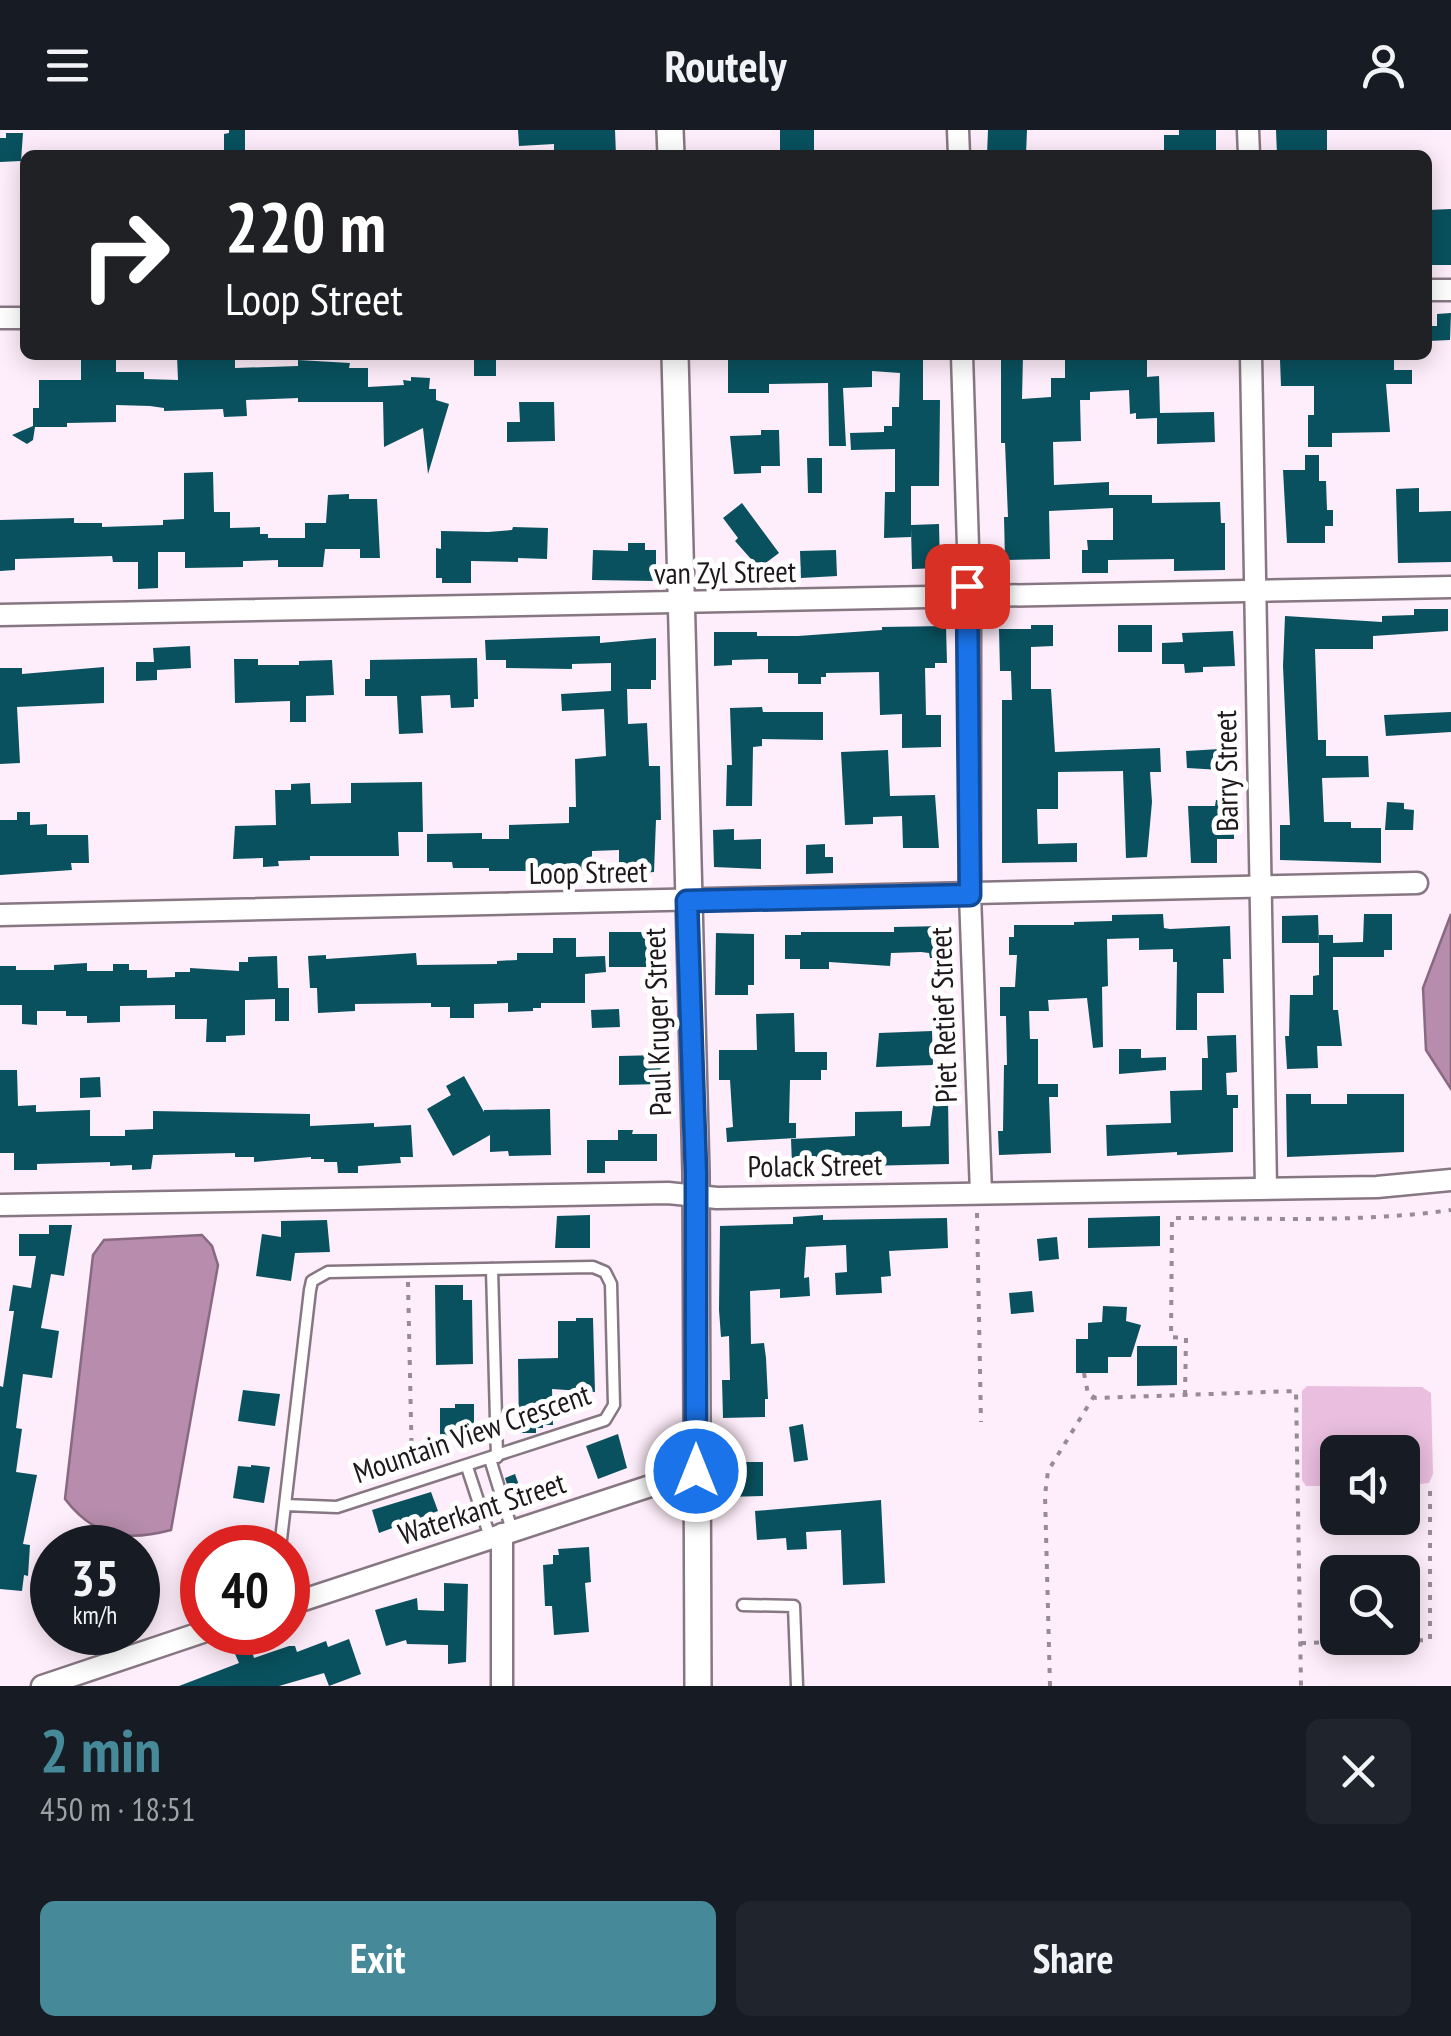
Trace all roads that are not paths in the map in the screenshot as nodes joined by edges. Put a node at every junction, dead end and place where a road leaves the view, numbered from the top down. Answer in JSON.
{"nodes":[{"id":1,"x":676,"y":360,"type":"edge"},
{"id":2,"x":962,"y":360,"type":"edge"},
{"id":3,"x":1251,"y":360,"type":"edge"},
{"id":4,"x":1451,"y":588,"type":"edge"},
{"id":5,"x":1255,"y":591,"type":"junction"},
{"id":6,"x":968,"y":599,"type":"junction"},
{"id":7,"x":680,"y":604,"type":"junction"},
{"id":8,"x":0,"y":615,"type":"edge"},
{"id":9,"x":1417,"y":883,"type":"dead end"},
{"id":10,"x":1259,"y":888,"type":"junction"},
{"id":11,"x":970,"y":895,"type":"junction"},
{"id":12,"x":687,"y":901,"type":"junction"},
{"id":13,"x":0,"y":915,"type":"edge"},
{"id":14,"x":1451,"y":1180,"type":"edge"},
{"id":15,"x":1266,"y":1187,"type":"junction"},
{"id":16,"x":979,"y":1193,"type":"junction"},
{"id":17,"x":695,"y":1196,"type":"junction"},
{"id":18,"x":0,"y":1205,"type":"edge"},
{"id":19,"x":492,"y":1269,"type":"junction"},
{"id":20,"x":493,"y":1458,"type":"junction"},
{"id":21,"x":466,"y":1468,"type":"junction"},
{"id":22,"x":696,"y":1471,"type":"junction"},
{"id":23,"x":285,"y":1505,"type":"junction"},
{"id":24,"x":283,"y":1525,"type":"edge"},
{"id":25,"x":502,"y":1534,"type":"junction"},
{"id":26,"x":310,"y":1597,"type":"edge"},
{"id":27,"x":743,"y":1606,"type":"dead end"},
{"id":28,"x":180,"y":1640,"type":"edge"},
{"id":29,"x":42,"y":1686,"type":"edge"},
{"id":30,"x":502,"y":1686,"type":"edge"},
{"id":31,"x":698,"y":1686,"type":"edge"},
{"id":32,"x":797,"y":1686,"type":"edge"}],
"edges":[{"from":1,"to":7,"type":"street","name":"Paul Kruger Street"},
{"from":2,"to":6,"type":"street","name":"Piet Retief Street"},
{"from":3,"to":5,"type":"street","name":"Barry Street"},
{"from":4,"to":5,"type":"street","name":"van Zyl Street"},
{"from":5,"to":6,"type":"street","name":"van Zyl Street"},
{"from":5,"to":10,"type":"street","name":"Barry Street"},
{"from":6,"to":7,"type":"street","name":"van Zyl Street"},
{"from":6,"to":11,"type":"street","name":"Piet Retief Street"},
{"from":7,"to":8,"type":"street","name":"van Zyl Street"},
{"from":7,"to":12,"type":"street","name":"Paul Kruger Street"},
{"from":9,"to":10,"type":"street","name":"Loop Street"},
{"from":10,"to":11,"type":"street","name":"Loop Street"},
{"from":10,"to":15,"type":"street","name":"Barry Street"},
{"from":11,"to":12,"type":"street","name":"Loop Street"},
{"from":11,"to":16,"type":"street","name":"Piet Retief Street"},
{"from":12,"to":13,"type":"street","name":"Loop Street"},
{"from":12,"to":17,"type":"street","name":"Paul Kruger Street"},
{"from":14,"to":15,"type":"street","name":"Polack Street"},
{"from":15,"to":16,"type":"street","name":"Polack Street"},
{"from":16,"to":17,"type":"street","name":"Polack Street"},
{"from":17,"to":18,"type":"street","name":"Polack Street"},
{"from":17,"to":22,"type":"street","name":"Paul Kruger Street"},
{"from":19,"to":20,"type":"lane"},
{"from":19,"to":20,"type":"lane","name":"Mountain View Crescent"},
{"from":19,"to":23,"type":"lane","name":"Mountain View Crescent"},
{"from":20,"to":21,"type":"lane","name":"Mountain View Crescent"},
{"from":20,"to":25,"type":"lane"},
{"from":21,"to":23,"type":"lane","name":"Mountain View Crescent"},
{"from":21,"to":25,"type":"lane"},
{"from":22,"to":25,"type":"street","name":"Waterkant Street"},
{"from":22,"to":31,"type":"street","name":"Paul Kruger Street"},
{"from":23,"to":24,"type":"lane","name":"Mountain View Crescent"},
{"from":25,"to":26,"type":"street","name":"Waterkant Street"},
{"from":25,"to":30,"type":"street"},
{"from":27,"to":32,"type":"lane"},
{"from":28,"to":29,"type":"street"}]}
